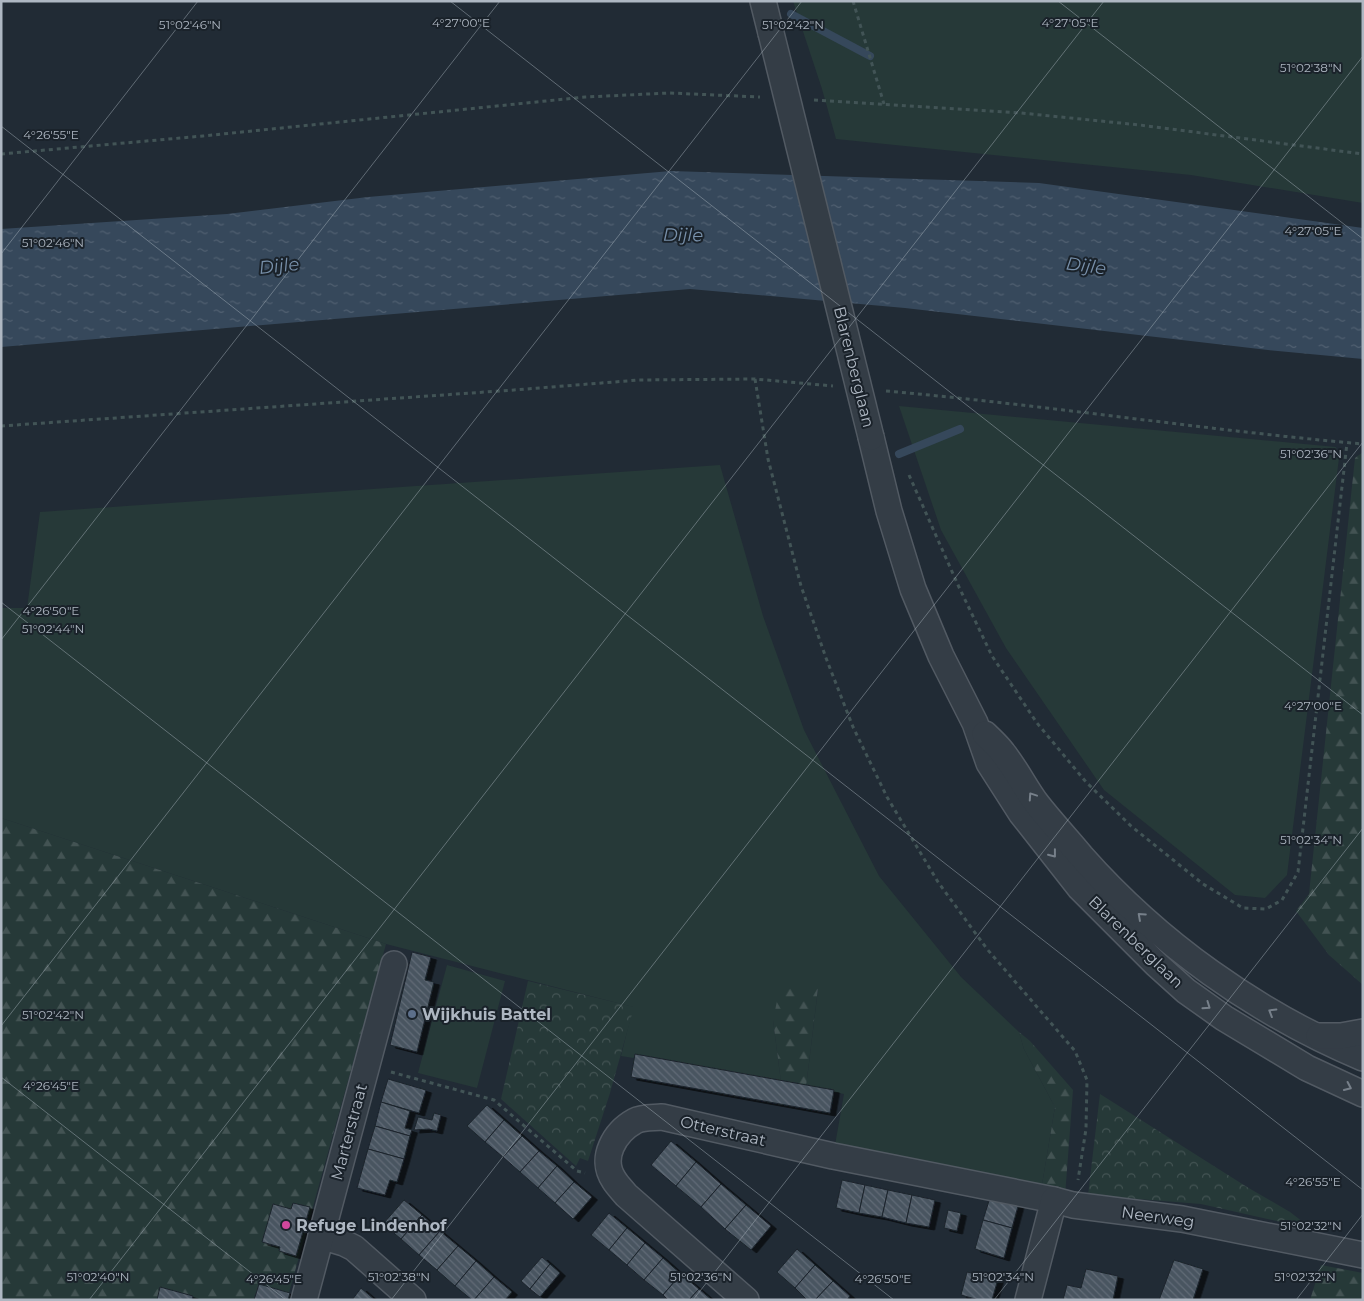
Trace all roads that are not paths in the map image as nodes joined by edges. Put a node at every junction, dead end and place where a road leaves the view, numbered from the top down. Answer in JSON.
{"nodes":[{"id":1,"x":763,"y":1,"type":"edge"},
{"id":2,"x":975,"y":723,"type":"junction"},
{"id":3,"x":394,"y":964,"type":"dead end"},
{"id":4,"x":1363,"y":1032,"type":"edge"},
{"id":5,"x":1314,"y":1036,"type":"junction"},
{"id":6,"x":1363,"y":1058,"type":"edge"},
{"id":7,"x":1363,"y":1094,"type":"edge"},
{"id":8,"x":1064,"y":1203,"type":"junction"},
{"id":9,"x":321,"y":1236,"type":"junction"},
{"id":10,"x":1363,"y":1255,"type":"edge"},
{"id":11,"x":304,"y":1300,"type":"edge"},
{"id":12,"x":412,"y":1300,"type":"edge"},
{"id":13,"x":746,"y":1300,"type":"edge"},
{"id":14,"x":1028,"y":1300,"type":"edge"}],
"edges":[{"from":1,"to":2,"type":"street","name":"Blarenberglaan","bridge":true},
{"from":5,"to":2,"type":"street","name":"Blarenberglaan","one_way":true},
{"from":2,"to":7,"type":"street","name":"Blarenberglaan","one_way":true},
{"from":3,"to":9,"type":"street","name":"Marterstraat"},
{"from":4,"to":5,"type":"street"},
{"from":5,"to":6,"type":"street","name":"Blarenberglaan"},
{"from":8,"to":10,"type":"street","name":"Neerweg"},
{"from":8,"to":13,"type":"street","name":"Otterstraat"},
{"from":8,"to":14,"type":"street"},
{"from":9,"to":11,"type":"street","name":"Marterstraat"},
{"from":9,"to":12,"type":"street"}]}
